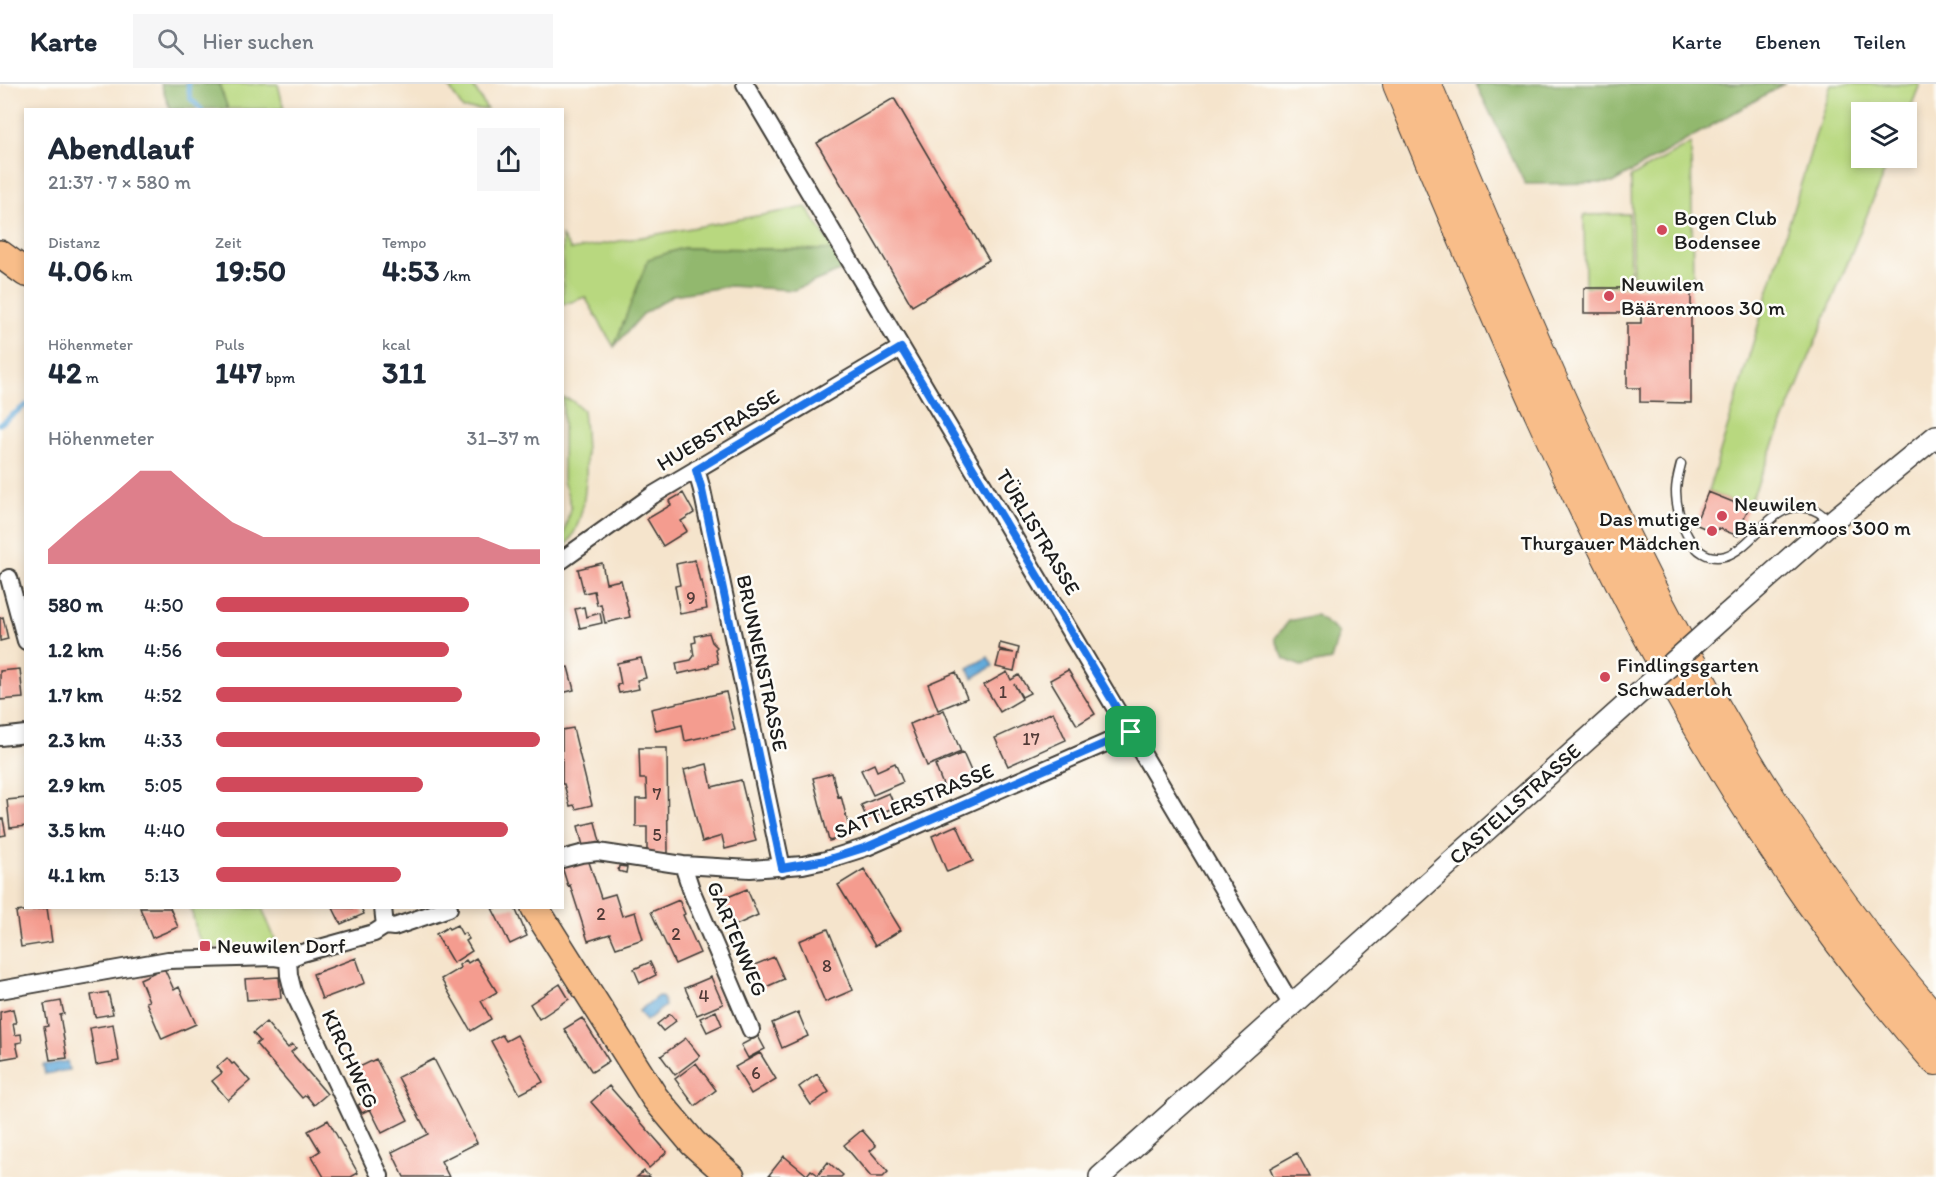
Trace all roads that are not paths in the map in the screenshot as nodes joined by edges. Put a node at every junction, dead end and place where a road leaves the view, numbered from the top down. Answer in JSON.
{"nodes":[{"id":1,"x":745,"y":84,"type":"edge"},
{"id":2,"x":1399,"y":84,"type":"edge"},
{"id":3,"x":1425,"y":84,"type":"edge"},
{"id":4,"x":0,"y":254,"type":"edge"},
{"id":5,"x":24,"y":272,"type":"edge"},
{"id":6,"x":901,"y":348,"type":"junction"},
{"id":7,"x":1936,"y":436,"type":"edge"},
{"id":8,"x":1681,"y":464,"type":"dead end"},
{"id":9,"x":696,"y":470,"type":"junction"},
{"id":10,"x":1830,"y":523,"type":"junction"},
{"id":11,"x":564,"y":559,"type":"edge"},
{"id":12,"x":9,"y":578,"type":"dead end"},
{"id":13,"x":24,"y":634,"type":"edge"},
{"id":14,"x":1131,"y":732,"type":"junction"},
{"id":15,"x":24,"y":734,"type":"edge"},
{"id":16,"x":0,"y":737,"type":"edge"},
{"id":17,"x":564,"y":859,"type":"edge"},
{"id":18,"x":683,"y":865,"type":"junction"},
{"id":19,"x":782,"y":868,"type":"junction"},
{"id":20,"x":383,"y":909,"type":"edge"},
{"id":21,"x":446,"y":909,"type":"edge"},
{"id":22,"x":536,"y":909,"type":"edge"},
{"id":23,"x":385,"y":926,"type":"junction"},
{"id":24,"x":288,"y":959,"type":"junction"},
{"id":25,"x":0,"y":990,"type":"edge"},
{"id":26,"x":1291,"y":1005,"type":"junction"},
{"id":27,"x":1936,"y":1022,"type":"edge"},
{"id":28,"x":751,"y":1030,"type":"dead end"},
{"id":29,"x":1936,"y":1059,"type":"edge"},
{"id":30,"x":380,"y":1176,"type":"edge"},
{"id":31,"x":731,"y":1177,"type":"edge"},
{"id":32,"x":1100,"y":1177,"type":"edge"}],
"edges":[{"from":1,"to":6,"type":"street","name":"TÜRLISTRASSE"},
{"from":2,"to":29,"type":"highway"},
{"from":3,"to":27,"type":"highway"},
{"from":4,"to":5,"type":"main road"},
{"from":6,"to":9,"type":"street","name":"HUEBSTRASSE"},
{"from":6,"to":14,"type":"street","name":"TÜRLISTRASSE"},
{"from":7,"to":10,"type":"street","name":"CASTELLSTRASSE"},
{"from":8,"to":10,"type":"lane"},
{"from":9,"to":11,"type":"street","name":"HUEBSTRASSE"},
{"from":9,"to":19,"type":"street","name":"BRUNNENSTRASSE"},
{"from":10,"to":26,"type":"street","name":"CASTELLSTRASSE","bridge":true},
{"from":12,"to":13,"type":"street"},
{"from":14,"to":19,"type":"street","name":"SATTLERSTRASSE"},
{"from":14,"to":26,"type":"street","name":"TÜRLISTRASSE"},
{"from":15,"to":16,"type":"street"},
{"from":17,"to":18,"type":"street","name":"SATTLERSTRASSE"},
{"from":18,"to":19,"type":"street","name":"SATTLERSTRASSE"},
{"from":18,"to":28,"type":"street","name":"GARTENWEG"},
{"from":20,"to":23,"type":"street"},
{"from":21,"to":23,"type":"street"},
{"from":22,"to":31,"type":"main road"},
{"from":23,"to":24,"type":"street"},
{"from":24,"to":25,"type":"street"},
{"from":24,"to":30,"type":"street","name":"KIRCHWEG"},
{"from":26,"to":32,"type":"street","name":"CASTELLSTRASSE"}]}
